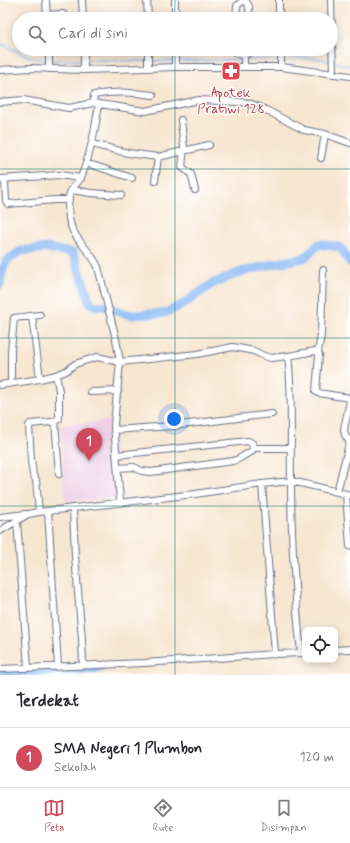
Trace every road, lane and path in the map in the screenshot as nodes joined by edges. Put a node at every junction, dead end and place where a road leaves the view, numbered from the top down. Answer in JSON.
{"nodes":[{"id":1,"x":46,"y":0,"type":"edge"},
{"id":2,"x":82,"y":0,"type":"edge"},
{"id":3,"x":147,"y":0,"type":"edge"},
{"id":4,"x":175,"y":0,"type":"edge"},
{"id":5,"x":244,"y":0,"type":"edge"},
{"id":6,"x":279,"y":0,"type":"edge"},
{"id":7,"x":332,"y":0,"type":"edge"},
{"id":8,"x":47,"y":12,"type":"edge"},
{"id":9,"x":83,"y":12,"type":"edge"},
{"id":10,"x":148,"y":12,"type":"edge"},
{"id":11,"x":175,"y":12,"type":"edge"},
{"id":12,"x":237,"y":12,"type":"edge"},
{"id":13,"x":249,"y":12,"type":"edge"},
{"id":14,"x":279,"y":12,"type":"edge"},
{"id":15,"x":332,"y":12,"type":"edge"},
{"id":16,"x":49,"y":56,"type":"edge"},
{"id":17,"x":84,"y":56,"type":"edge"},
{"id":18,"x":148,"y":56,"type":"edge"},
{"id":19,"x":175,"y":56,"type":"edge"},
{"id":20,"x":239,"y":56,"type":"edge"},
{"id":21,"x":247,"y":56,"type":"edge"},
{"id":22,"x":281,"y":56,"type":"edge"},
{"id":23,"x":333,"y":56,"type":"edge"},
{"id":24,"x":244,"y":60,"type":"junction"},
{"id":25,"x":175,"y":62,"type":"junction"},
{"id":26,"x":148,"y":63,"type":"junction"},
{"id":27,"x":84,"y":65,"type":"junction"},
{"id":28,"x":49,"y":67,"type":"junction"},
{"id":29,"x":281,"y":67,"type":"junction"},
{"id":30,"x":0,"y":70,"type":"edge"},
{"id":31,"x":333,"y":71,"type":"junction"},
{"id":32,"x":350,"y":76,"type":"edge"},
{"id":33,"x":153,"y":95,"type":"dead end"},
{"id":34,"x":0,"y":102,"type":"edge"},
{"id":35,"x":96,"y":104,"type":"junction"},
{"id":36,"x":181,"y":120,"type":"dead end"},
{"id":37,"x":325,"y":134,"type":"junction"},
{"id":38,"x":350,"y":143,"type":"edge"},
{"id":39,"x":92,"y":144,"type":"junction"},
{"id":40,"x":209,"y":145,"type":"dead end"},
{"id":41,"x":184,"y":151,"type":"junction"},
{"id":42,"x":158,"y":157,"type":"junction"},
{"id":43,"x":321,"y":158,"type":"dead end"},
{"id":44,"x":86,"y":163,"type":"junction"},
{"id":45,"x":81,"y":178,"type":"junction"},
{"id":46,"x":132,"y":178,"type":"dead end"},
{"id":47,"x":1,"y":179,"type":"edge"},
{"id":48,"x":155,"y":181,"type":"dead end"},
{"id":49,"x":72,"y":190,"type":"junction"},
{"id":50,"x":195,"y":190,"type":"dead end"},
{"id":51,"x":120,"y":195,"type":"dead end"},
{"id":52,"x":69,"y":200,"type":"junction"},
{"id":53,"x":324,"y":270,"type":"dead end"},
{"id":54,"x":40,"y":315,"type":"dead end"},
{"id":55,"x":32,"y":316,"type":"junction"},
{"id":56,"x":318,"y":352,"type":"junction"},
{"id":57,"x":288,"y":356,"type":"junction"},
{"id":58,"x":120,"y":362,"type":"junction"},
{"id":59,"x":56,"y":375,"type":"junction"},
{"id":60,"x":40,"y":379,"type":"junction"},
{"id":61,"x":11,"y":383,"type":"junction"},
{"id":62,"x":0,"y":386,"type":"edge"},
{"id":63,"x":118,"y":391,"type":"junction"},
{"id":64,"x":91,"y":392,"type":"dead end"},
{"id":65,"x":350,"y":399,"type":"edge"},
{"id":66,"x":272,"y":414,"type":"dead end"},
{"id":67,"x":55,"y":421,"type":"junction"},
{"id":68,"x":114,"y":430,"type":"junction"},
{"id":69,"x":349,"y":441,"type":"edge"},
{"id":70,"x":253,"y":448,"type":"junction"},
{"id":71,"x":291,"y":448,"type":"junction"},
{"id":72,"x":116,"y":455,"type":"junction"},
{"id":73,"x":118,"y":468,"type":"junction"},
{"id":74,"x":59,"y":474,"type":"dead end"},
{"id":75,"x":291,"y":481,"type":"junction"},
{"id":76,"x":262,"y":484,"type":"junction"},
{"id":77,"x":336,"y":492,"type":"junction"},
{"id":78,"x":348,"y":495,"type":"edge"},
{"id":79,"x":120,"y":502,"type":"junction"},
{"id":80,"x":73,"y":508,"type":"junction"},
{"id":81,"x":48,"y":511,"type":"junction"},
{"id":82,"x":39,"y":512,"type":"junction"},
{"id":83,"x":28,"y":514,"type":"junction"},
{"id":84,"x":0,"y":517,"type":"edge"},
{"id":85,"x":17,"y":521,"type":"junction"},
{"id":86,"x":0,"y":531,"type":"edge"},
{"id":87,"x":350,"y":546,"type":"edge"},
{"id":88,"x":302,"y":642,"type":"edge"},
{"id":89,"x":350,"y":649,"type":"edge"},
{"id":90,"x":338,"y":650,"type":"edge"},
{"id":91,"x":302,"y":653,"type":"edge"},
{"id":92,"x":275,"y":654,"type":"junction"},
{"id":93,"x":0,"y":663,"type":"edge"},
{"id":94,"x":82,"y":664,"type":"junction"},
{"id":95,"x":28,"y":667,"type":"junction"},
{"id":96,"x":58,"y":667,"type":"junction"},
{"id":97,"x":0,"y":669,"type":"edge"}],
"edges":[{"from":1,"to":8,"type":"street"},
{"from":2,"to":9,"type":"street"},
{"from":3,"to":10,"type":"street"},
{"from":4,"to":11,"type":"street"},
{"from":5,"to":12,"type":"street"},
{"from":5,"to":13,"type":"street"},
{"from":6,"to":14,"type":"street"},
{"from":7,"to":15,"type":"street"},
{"from":16,"to":28,"type":"street"},
{"from":17,"to":27,"type":"street"},
{"from":18,"to":26,"type":"street"},
{"from":19,"to":25,"type":"street"},
{"from":20,"to":24,"type":"street"},
{"from":21,"to":24,"type":"street"},
{"from":22,"to":29,"type":"street"},
{"from":23,"to":31,"type":"street"},
{"from":24,"to":25,"type":"street"},
{"from":24,"to":29,"type":"street"},
{"from":25,"to":26,"type":"street"},
{"from":26,"to":27,"type":"street"},
{"from":27,"to":28,"type":"street"},
{"from":28,"to":30,"type":"street"},
{"from":29,"to":31,"type":"street"},
{"from":31,"to":32,"type":"street"},
{"from":33,"to":35,"type":"street"},
{"from":34,"to":35,"type":"street"},
{"from":35,"to":37,"type":"street"},
{"from":35,"to":39,"type":"street"},
{"from":36,"to":41,"type":"street"},
{"from":37,"to":38,"type":"street"},
{"from":37,"to":43,"type":"street"},
{"from":39,"to":42,"type":"street"},
{"from":39,"to":44,"type":"street"},
{"from":40,"to":41,"type":"street"},
{"from":41,"to":42,"type":"street"},
{"from":41,"to":50,"type":"street"},
{"from":42,"to":48,"type":"street"},
{"from":44,"to":45,"type":"street"},
{"from":44,"to":46,"type":"street"},
{"from":45,"to":47,"type":"street"},
{"from":45,"to":49,"type":"street"},
{"from":47,"to":52,"type":"street"},
{"from":49,"to":51,"type":"street"},
{"from":49,"to":52,"type":"street"},
{"from":52,"to":58,"type":"street"},
{"from":53,"to":56,"type":"street"},
{"from":54,"to":55,"type":"street"},
{"from":55,"to":60,"type":"street"},
{"from":55,"to":61,"type":"street"},
{"from":56,"to":57,"type":"street"},
{"from":56,"to":65,"type":"street"},
{"from":57,"to":58,"type":"street"},
{"from":57,"to":71,"type":"street"},
{"from":58,"to":59,"type":"street"},
{"from":58,"to":63,"type":"street"},
{"from":59,"to":60,"type":"street"},
{"from":59,"to":67,"type":"street"},
{"from":60,"to":61,"type":"street"},
{"from":61,"to":62,"type":"street"},
{"from":63,"to":64,"type":"street"},
{"from":63,"to":68,"type":"street"},
{"from":65,"to":69,"type":"street"},
{"from":66,"to":68,"type":"street"},
{"from":67,"to":74,"type":"street"},
{"from":67,"to":82,"type":"street"},
{"from":68,"to":72,"type":"street"},
{"from":69,"to":77,"type":"street"},
{"from":70,"to":71,"type":"street"},
{"from":70,"to":72,"type":"street"},
{"from":70,"to":73,"type":"street"},
{"from":71,"to":75,"type":"street"},
{"from":72,"to":73,"type":"street"},
{"from":73,"to":79,"type":"street"},
{"from":75,"to":76,"type":"street"},
{"from":75,"to":77,"type":"street"},
{"from":75,"to":88,"type":"street"},
{"from":76,"to":79,"type":"street"},
{"from":76,"to":92,"type":"street"},
{"from":77,"to":78,"type":"street"},
{"from":78,"to":87,"type":"street"},
{"from":79,"to":80,"type":"street"},
{"from":80,"to":81,"type":"street"},
{"from":80,"to":94,"type":"street"},
{"from":81,"to":82,"type":"street"},
{"from":81,"to":96,"type":"street"},
{"from":82,"to":83,"type":"street"},
{"from":83,"to":84,"type":"street"},
{"from":83,"to":85,"type":"street"},
{"from":85,"to":86,"type":"street"},
{"from":85,"to":95,"type":"street"},
{"from":89,"to":90,"type":"street"},
{"from":91,"to":92,"type":"street"},
{"from":92,"to":94,"type":"street"},
{"from":93,"to":97,"type":"street"},
{"from":94,"to":96,"type":"street"},
{"from":95,"to":96,"type":"street"},
{"from":95,"to":97,"type":"street"}]}
